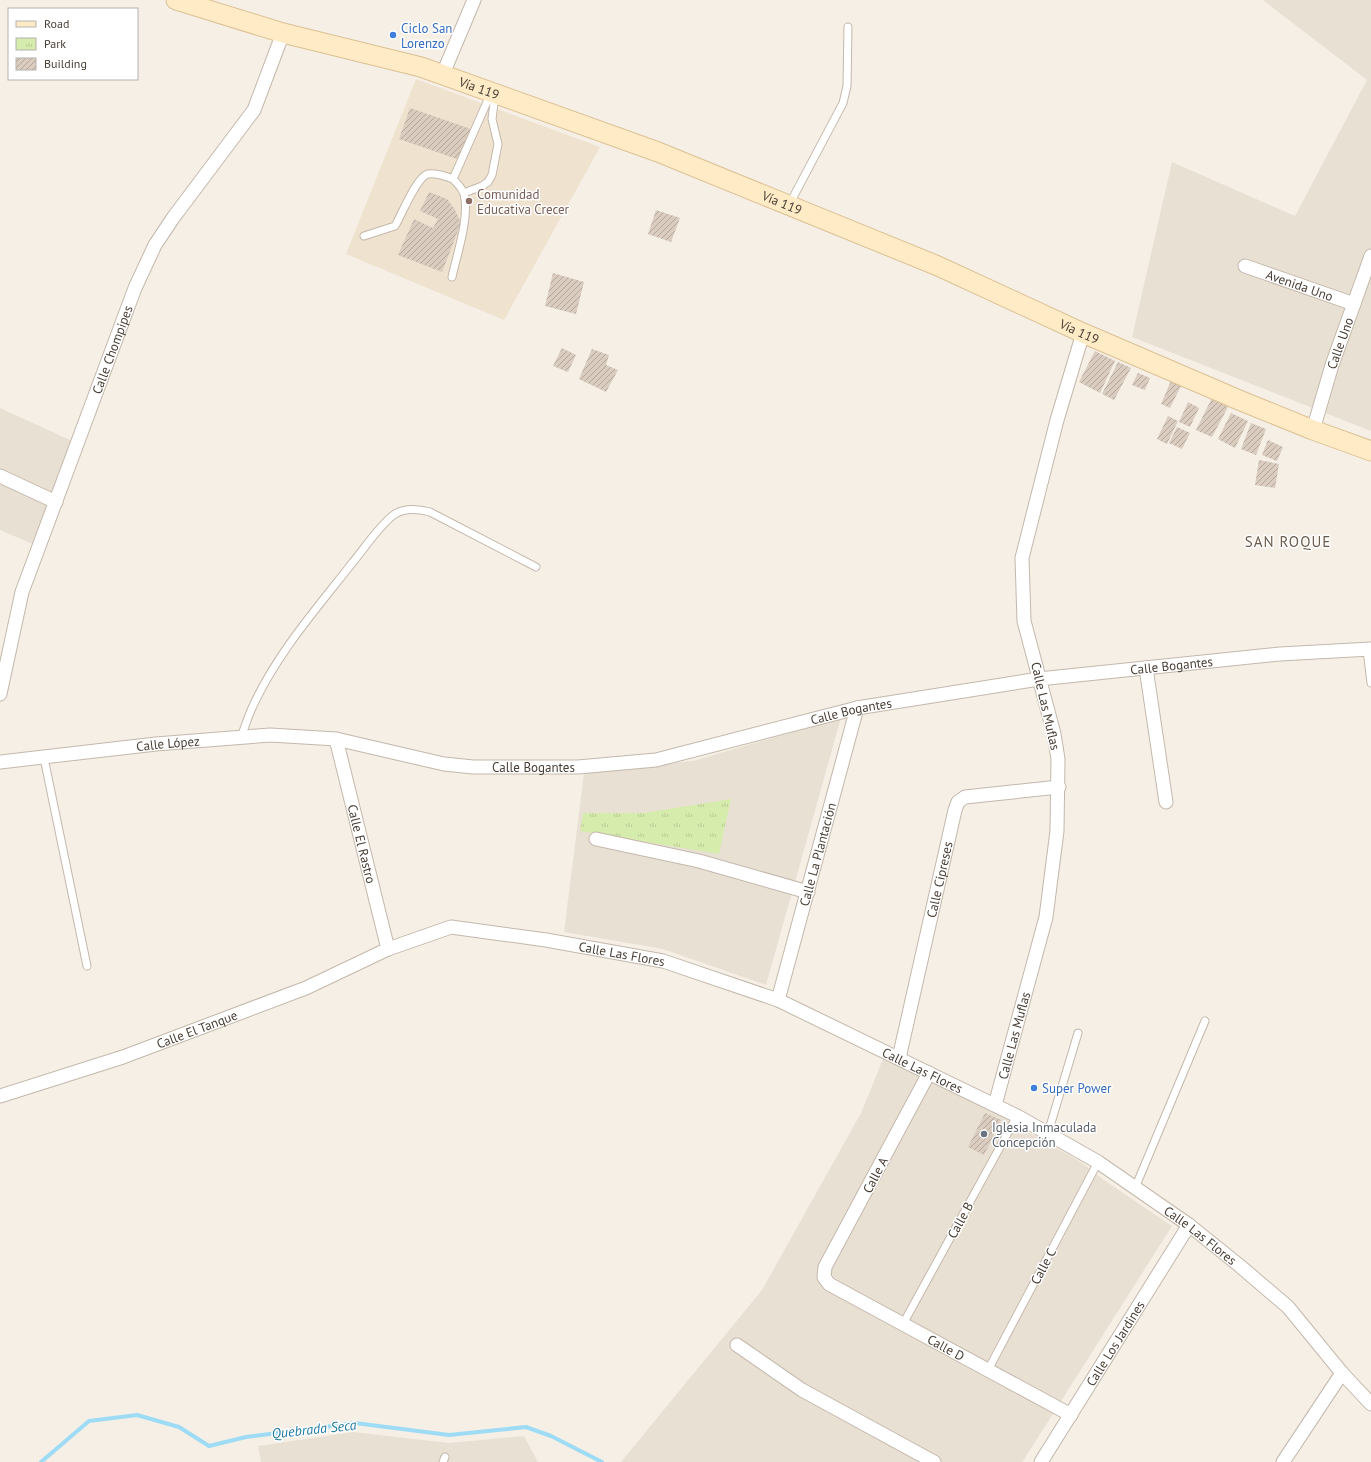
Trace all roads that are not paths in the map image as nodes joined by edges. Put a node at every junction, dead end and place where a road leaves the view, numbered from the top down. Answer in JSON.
{"nodes":[{"id":1,"x":176,"y":0,"type":"edge"},
{"id":2,"x":474,"y":0,"type":"edge"},
{"id":3,"x":848,"y":27,"type":"dead end"},
{"id":4,"x":283,"y":33,"type":"junction"},
{"id":5,"x":442,"y":76,"type":"junction"},
{"id":6,"x":493,"y":94,"type":"junction"},
{"id":7,"x":453,"y":178,"type":"junction"},
{"id":8,"x":464,"y":193,"type":"junction"},
{"id":9,"x":789,"y":205,"type":"junction"},
{"id":10,"x":364,"y":236,"type":"dead end"},
{"id":11,"x":1371,"y":256,"type":"edge"},
{"id":12,"x":1245,"y":266,"type":"dead end"},
{"id":13,"x":452,"y":277,"type":"dead end"},
{"id":14,"x":1354,"y":304,"type":"junction"},
{"id":15,"x":1083,"y":334,"type":"junction"},
{"id":16,"x":1313,"y":430,"type":"junction"},
{"id":17,"x":1371,"y":450,"type":"edge"},
{"id":18,"x":0,"y":476,"type":"edge"},
{"id":19,"x":56,"y":502,"type":"junction"},
{"id":20,"x":536,"y":567,"type":"dead end"},
{"id":21,"x":1369,"y":649,"type":"edge"},
{"id":22,"x":1146,"y":668,"type":"junction"},
{"id":23,"x":1039,"y":679,"type":"junction"},
{"id":24,"x":1371,"y":683,"type":"edge"},
{"id":25,"x":0,"y":694,"type":"edge"},
{"id":26,"x":857,"y":708,"type":"junction"},
{"id":27,"x":241,"y":737,"type":"junction"},
{"id":28,"x":336,"y":739,"type":"junction"},
{"id":29,"x":44,"y":758,"type":"junction"},
{"id":30,"x":0,"y":762,"type":"edge"},
{"id":31,"x":1059,"y":787,"type":"junction"},
{"id":32,"x":1166,"y":802,"type":"dead end"},
{"id":33,"x":596,"y":839,"type":"dead end"},
{"id":34,"x":808,"y":892,"type":"junction"},
{"id":35,"x":388,"y":949,"type":"junction"},
{"id":36,"x":87,"y":966,"type":"dead end"},
{"id":37,"x":778,"y":1000,"type":"junction"},
{"id":38,"x":1205,"y":1021,"type":"dead end"},
{"id":39,"x":1078,"y":1033,"type":"dead end"},
{"id":40,"x":899,"y":1058,"type":"junction"},
{"id":41,"x":929,"y":1073,"type":"junction"},
{"id":42,"x":0,"y":1096,"type":"edge"},
{"id":43,"x":995,"y":1105,"type":"junction"},
{"id":44,"x":1017,"y":1116,"type":"junction"},
{"id":45,"x":1048,"y":1133,"type":"junction"},
{"id":46,"x":1098,"y":1162,"type":"junction"},
{"id":47,"x":1135,"y":1188,"type":"junction"},
{"id":48,"x":1189,"y":1226,"type":"junction"},
{"id":49,"x":824,"y":1277,"type":"joint"},
{"id":50,"x":903,"y":1324,"type":"junction"},
{"id":51,"x":737,"y":1346,"type":"dead end"},
{"id":52,"x":988,"y":1370,"type":"junction"},
{"id":53,"x":1342,"y":1373,"type":"junction"},
{"id":54,"x":1371,"y":1404,"type":"edge"},
{"id":55,"x":1071,"y":1415,"type":"junction"},
{"id":56,"x":934,"y":1462,"type":"edge"},
{"id":57,"x":1041,"y":1462,"type":"edge"},
{"id":58,"x":1283,"y":1462,"type":"edge"}],
"edges":[{"from":1,"to":4,"type":"main road","name":"Vía 119"},
{"from":2,"to":5,"type":"street"},
{"from":3,"to":9,"type":"lane"},
{"from":4,"to":5,"type":"main road","name":"Vía 119"},
{"from":4,"to":19,"type":"street","name":"Calle Chompipes"},
{"from":5,"to":6,"type":"main road","name":"Vía 119"},
{"from":6,"to":7,"type":"lane"},
{"from":6,"to":8,"type":"lane"},
{"from":6,"to":9,"type":"main road","name":"Vía 119"},
{"from":7,"to":8,"type":"lane"},
{"from":7,"to":10,"type":"lane"},
{"from":8,"to":13,"type":"lane"},
{"from":9,"to":15,"type":"main road","name":"Vía 119"},
{"from":11,"to":14,"type":"street","name":"Calle Uno"},
{"from":12,"to":14,"type":"street","name":"Avenida Uno"},
{"from":14,"to":16,"type":"street","name":"Calle Uno"},
{"from":15,"to":16,"type":"main road","name":"Vía 119"},
{"from":15,"to":23,"type":"street","name":"Calle Las Muflas"},
{"from":16,"to":17,"type":"main road","name":"Vía 119"},
{"from":18,"to":19,"type":"street"},
{"from":19,"to":25,"type":"street","name":"Calle Chompipes"},
{"from":20,"to":27,"type":"lane"},
{"from":21,"to":22,"type":"street","name":"Calle Bogantes"},
{"from":21,"to":24,"type":"lane"},
{"from":22,"to":23,"type":"street","name":"Calle Bogantes"},
{"from":22,"to":32,"type":"street"},
{"from":23,"to":26,"type":"street","name":"Calle Bogantes"},
{"from":23,"to":31,"type":"street","name":"Calle Las Muflas"},
{"from":26,"to":28,"type":"street","name":"Calle Bogantes"},
{"from":26,"to":34,"type":"street","name":"Calle La Plantación"},
{"from":27,"to":28,"type":"street","name":"Calle López"},
{"from":27,"to":29,"type":"street","name":"Calle López"},
{"from":28,"to":35,"type":"street","name":"Calle El Rastro"},
{"from":29,"to":30,"type":"street","name":"Calle López"},
{"from":29,"to":36,"type":"lane"},
{"from":31,"to":40,"type":"street","name":"Calle Cipreses"},
{"from":31,"to":43,"type":"street","name":"Calle Las Muflas"},
{"from":33,"to":34,"type":"street"},
{"from":34,"to":37,"type":"street","name":"Calle La Plantación"},
{"from":35,"to":37,"type":"street","name":"Calle Las Flores"},
{"from":35,"to":42,"type":"street","name":"Calle El Tanque"},
{"from":37,"to":40,"type":"street","name":"Calle Las Flores"},
{"from":38,"to":47,"type":"lane"},
{"from":39,"to":45,"type":"lane"},
{"from":40,"to":41,"type":"street","name":"Calle Las Flores"},
{"from":41,"to":43,"type":"street","name":"Calle Las Flores"},
{"from":41,"to":49,"type":"street","name":"Calle A"},
{"from":43,"to":44,"type":"street","name":"Calle Las Flores"},
{"from":44,"to":45,"type":"street","name":"Calle Las Flores"},
{"from":44,"to":50,"type":"lane","name":"Calle B"},
{"from":45,"to":46,"type":"street","name":"Calle Las Flores"},
{"from":46,"to":47,"type":"street","name":"Calle Las Flores"},
{"from":46,"to":52,"type":"lane","name":"Calle C"},
{"from":47,"to":48,"type":"street","name":"Calle Las Flores"},
{"from":48,"to":53,"type":"street","name":"Calle Las Flores"},
{"from":48,"to":55,"type":"street","name":"Calle Los Jardines"},
{"from":49,"to":50,"type":"street","name":"Calle D"},
{"from":50,"to":52,"type":"street","name":"Calle D"},
{"from":51,"to":56,"type":"street"},
{"from":52,"to":55,"type":"street","name":"Calle D"},
{"from":53,"to":54,"type":"street","name":"Calle Las Flores"},
{"from":53,"to":58,"type":"street"},
{"from":55,"to":57,"type":"street","name":"Calle Los Jardines"}]}
